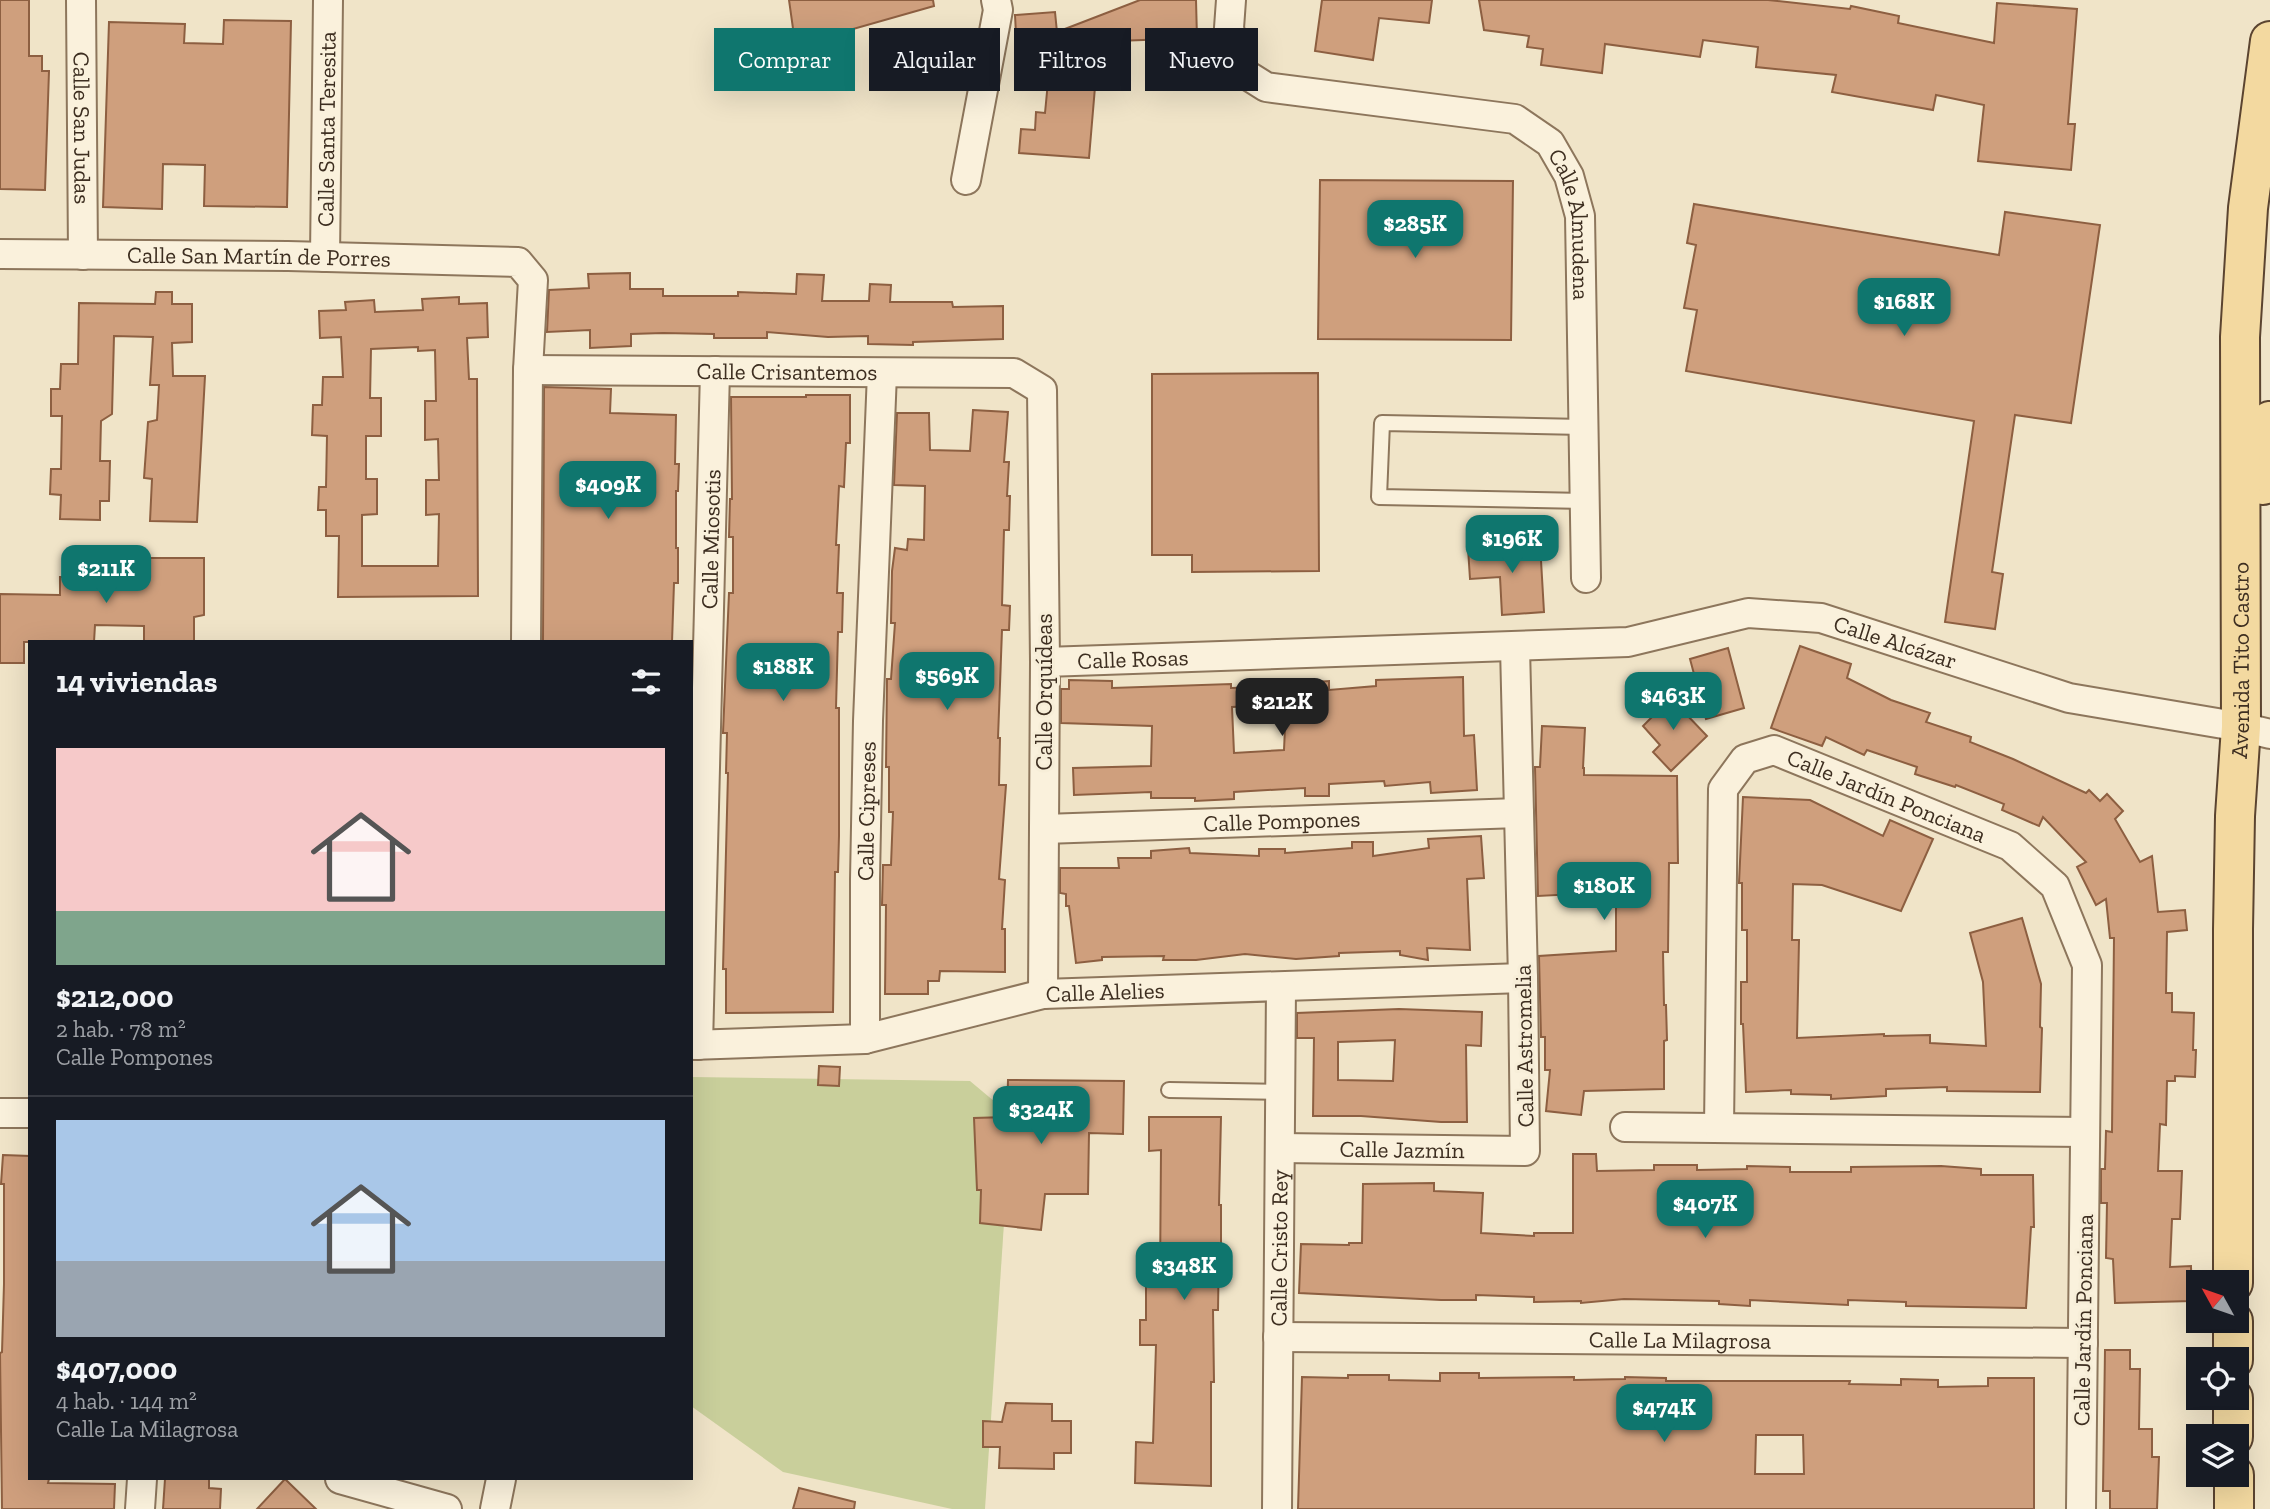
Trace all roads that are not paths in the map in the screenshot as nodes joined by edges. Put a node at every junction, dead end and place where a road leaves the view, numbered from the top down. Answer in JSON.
{"nodes":[{"id":1,"x":81,"y":0,"type":"edge"},
{"id":2,"x":328,"y":0,"type":"edge"},
{"id":3,"x":996,"y":0,"type":"edge"},
{"id":4,"x":1231,"y":0,"type":"edge"},
{"id":5,"x":2270,"y":41,"type":"edge"},
{"id":6,"x":966,"y":180,"type":"dead end"},
{"id":7,"x":0,"y":254,"type":"edge"},
{"id":8,"x":83,"y":255,"type":"junction"},
{"id":9,"x":326,"y":257,"type":"junction"},
{"id":10,"x":528,"y":370,"type":"junction"},
{"id":11,"x":715,"y":371,"type":"junction"},
{"id":12,"x":882,"y":373,"type":"junction"},
{"id":13,"x":1042,"y":390,"type":"joint"},
{"id":14,"x":2270,"y":421,"type":"edge"},
{"id":15,"x":1583,"y":427,"type":"junction"},
{"id":16,"x":1585,"y":501,"type":"junction"},
{"id":17,"x":1586,"y":578,"type":"dead end"},
{"id":18,"x":2241,"y":587,"type":"junction"},
{"id":19,"x":526,"y":640,"type":"edge"},
{"id":20,"x":1515,"y":647,"type":"junction"},
{"id":21,"x":1045,"y":662,"type":"junction"},
{"id":22,"x":2255,"y":730,"type":"edge"},
{"id":23,"x":1519,"y":813,"type":"junction"},
{"id":24,"x":1044,"y":829,"type":"junction"},
{"id":25,"x":1523,"y":978,"type":"junction"},
{"id":26,"x":1281,"y":986,"type":"junction"},
{"id":27,"x":1043,"y":994,"type":"junction"},
{"id":28,"x":865,"y":1039,"type":"junction"},
{"id":29,"x":694,"y":1045,"type":"edge"},
{"id":30,"x":1169,"y":1090,"type":"dead end"},
{"id":31,"x":1281,"y":1092,"type":"junction"},
{"id":32,"x":0,"y":1113,"type":"edge"},
{"id":33,"x":28,"y":1113,"type":"edge"},
{"id":34,"x":1625,"y":1127,"type":"dead end"},
{"id":35,"x":1719,"y":1128,"type":"junction"},
{"id":36,"x":2085,"y":1132,"type":"junction"},
{"id":37,"x":1280,"y":1148,"type":"junction"},
{"id":38,"x":1525,"y":1151,"type":"joint"},
{"id":39,"x":2233,"y":1270,"type":"edge"},
{"id":40,"x":1278,"y":1337,"type":"junction"},
{"id":41,"x":2083,"y":1343,"type":"junction"},
{"id":42,"x":142,"y":1480,"type":"edge"},
{"id":43,"x":344,"y":1480,"type":"edge"},
{"id":44,"x":501,"y":1480,"type":"edge"},
{"id":45,"x":2234,"y":1487,"type":"edge"},
{"id":46,"x":141,"y":1509,"type":"edge"},
{"id":47,"x":447,"y":1509,"type":"edge"},
{"id":48,"x":495,"y":1509,"type":"edge"},
{"id":49,"x":1277,"y":1509,"type":"edge"},
{"id":50,"x":2081,"y":1509,"type":"edge"},
{"id":51,"x":2234,"y":1509,"type":"edge"}],
"edges":[{"from":1,"to":8,"type":"street","name":"Calle San Judas"},
{"from":2,"to":9,"type":"street","name":"Calle Santa Teresita"},
{"from":3,"to":6,"type":"street"},
{"from":4,"to":15,"type":"street","name":"Calle Almudena"},
{"from":5,"to":18,"type":"main road","name":"Avenida Tito Castro"},
{"from":7,"to":8,"type":"street","name":"Calle San Martín de Porres"},
{"from":8,"to":9,"type":"street","name":"Calle San Martín de Porres"},
{"from":9,"to":10,"type":"street","name":"Calle San Martín de Porres"},
{"from":10,"to":11,"type":"street","name":"Calle Crisantemos"},
{"from":10,"to":19,"type":"street"},
{"from":11,"to":12,"type":"street","name":"Calle Crisantemos"},
{"from":11,"to":29,"type":"street","name":"Calle Miosotis"},
{"from":12,"to":13,"type":"street","name":"Calle Crisantemos"},
{"from":12,"to":28,"type":"street","name":"Calle Cipreses"},
{"from":13,"to":21,"type":"street","name":"Calle Orquídeas"},
{"from":14,"to":18,"type":"main road"},
{"from":15,"to":16,"type":"street","name":"Calle Almudena"},
{"from":15,"to":16,"type":"lane"},
{"from":16,"to":17,"type":"street","name":"Calle Almudena"},
{"from":18,"to":22,"type":"main road","name":"Avenida Tito Castro"},
{"from":20,"to":21,"type":"street","name":"Calle Rosas"},
{"from":20,"to":22,"type":"street","name":"Calle Alcázar"},
{"from":20,"to":23,"type":"street","name":"Calle Astromelia"},
{"from":21,"to":24,"type":"street","name":"Calle Orquídeas"},
{"from":22,"to":39,"type":"main road","name":"Avenida Tito Castro"},
{"from":23,"to":24,"type":"street","name":"Calle Pompones"},
{"from":23,"to":25,"type":"street","name":"Calle Astromelia"},
{"from":24,"to":27,"type":"street","name":"Calle Orquídeas"},
{"from":25,"to":26,"type":"street","name":"Calle Alelies"},
{"from":25,"to":38,"type":"street","name":"Calle Astromelia"},
{"from":26,"to":27,"type":"street","name":"Calle Alelies"},
{"from":26,"to":31,"type":"street","name":"Calle Cristo Rey"},
{"from":27,"to":28,"type":"street","name":"Calle Alelies"},
{"from":28,"to":29,"type":"street","name":"Calle Alelies"},
{"from":30,"to":31,"type":"lane"},
{"from":31,"to":37,"type":"street","name":"Calle Cristo Rey"},
{"from":32,"to":33,"type":"street"},
{"from":34,"to":35,"type":"street"},
{"from":35,"to":36,"type":"street"},
{"from":35,"to":36,"type":"street","name":"Calle Jardín Ponciana"},
{"from":36,"to":41,"type":"street","name":"Calle Jardín Ponciana"},
{"from":37,"to":38,"type":"street","name":"Calle Jazmín"},
{"from":37,"to":40,"type":"street","name":"Calle Cristo Rey"},
{"from":40,"to":41,"type":"street","name":"Calle La Milagrosa"},
{"from":40,"to":49,"type":"street","name":"Calle Cristo Rey"},
{"from":41,"to":50,"type":"street","name":"Calle Jardín Ponciana"},
{"from":42,"to":46,"type":"street"},
{"from":43,"to":47,"type":"street"},
{"from":44,"to":48,"type":"street"},
{"from":45,"to":51,"type":"main road"}]}
